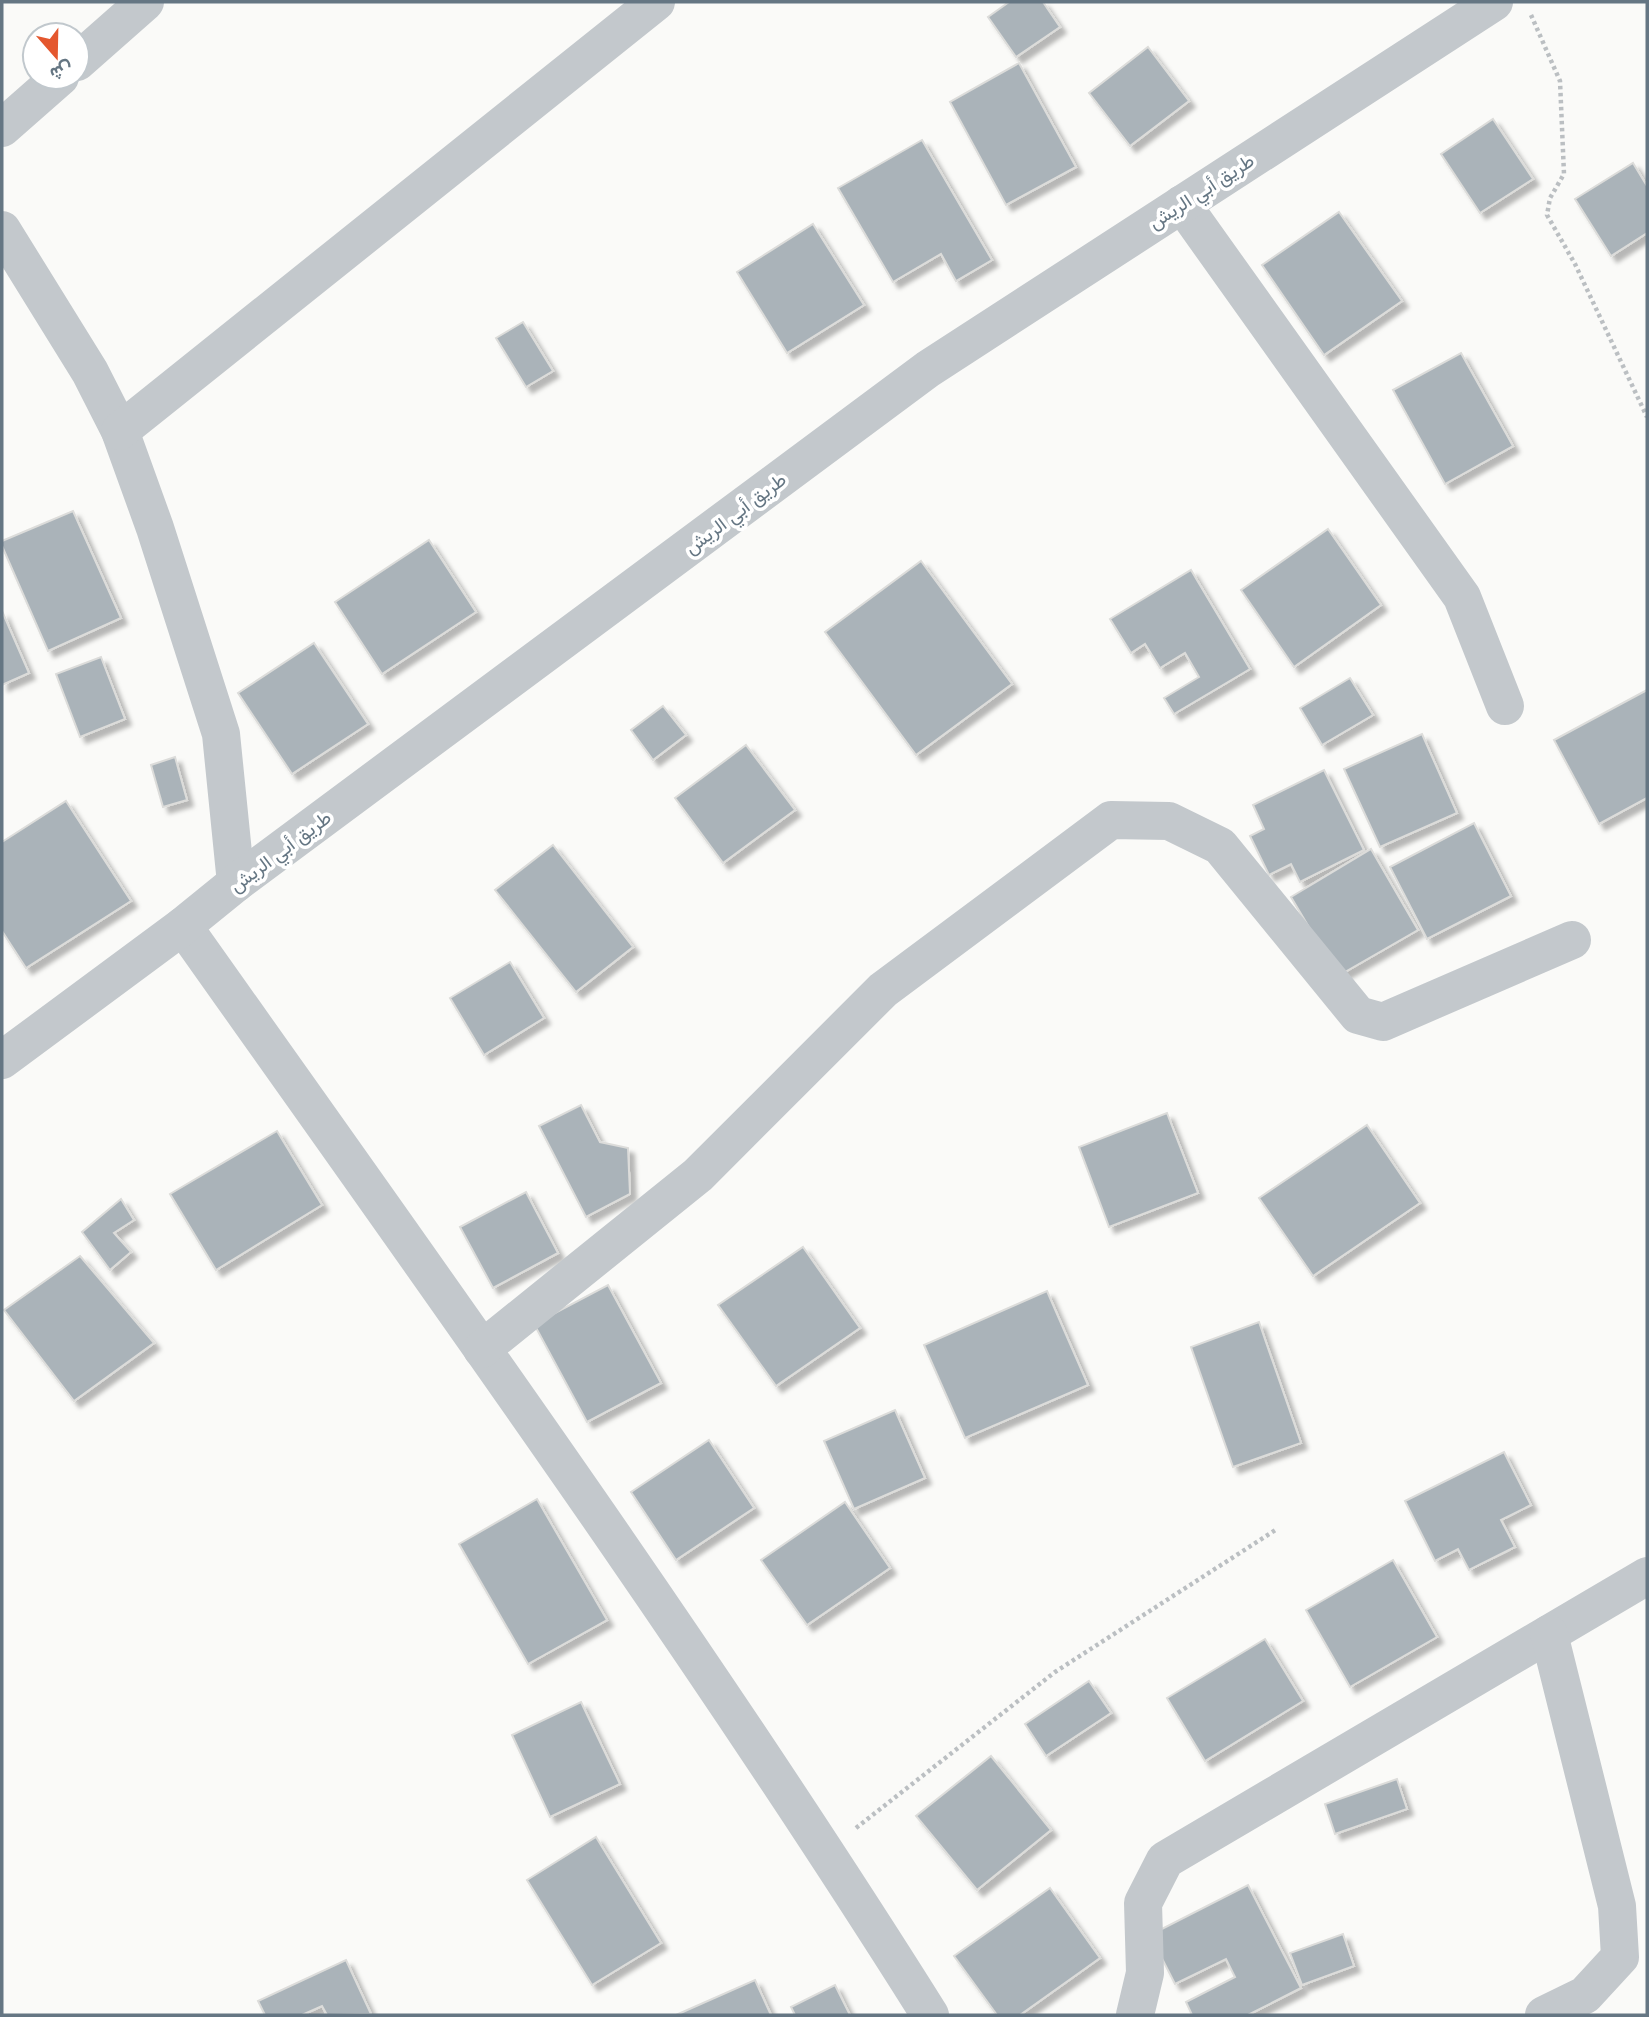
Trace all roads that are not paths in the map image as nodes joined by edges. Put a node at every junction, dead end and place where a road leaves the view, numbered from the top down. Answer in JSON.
{"nodes":[{"id":1,"x":145,"y":2,"type":"edge"},
{"id":2,"x":656,"y":2,"type":"edge"},
{"id":3,"x":1494,"y":2,"type":"edge"},
{"id":4,"x":91,"y":50,"type":"edge"},
{"id":5,"x":44,"y":91,"type":"edge"},
{"id":6,"x":2,"y":128,"type":"edge"},
{"id":7,"x":1182,"y":204,"type":"junction"},
{"id":8,"x":2,"y":230,"type":"edge"},
{"id":9,"x":120,"y":431,"type":"junction"},
{"id":10,"x":1505,"y":706,"type":"dead end"},
{"id":11,"x":236,"y":883,"type":"junction"},
{"id":12,"x":183,"y":926,"type":"junction"},
{"id":13,"x":1572,"y":940,"type":"dead end"},
{"id":14,"x":2,"y":1060,"type":"edge"},
{"id":15,"x":482,"y":1349,"type":"junction"},
{"id":16,"x":1647,"y":1576,"type":"edge"},
{"id":17,"x":1549,"y":1634,"type":"junction"},
{"id":18,"x":930,"y":2015,"type":"edge"},
{"id":19,"x":1135,"y":2015,"type":"edge"},
{"id":20,"x":1544,"y":2015,"type":"edge"}],
"edges":[{"from":1,"to":4,"type":"street"},
{"from":2,"to":9,"type":"street"},
{"from":3,"to":7,"type":"street","name":"طريق أبي الريش"},
{"from":5,"to":6,"type":"street"},
{"from":7,"to":10,"type":"street"},
{"from":7,"to":11,"type":"street","name":"طريق أبي الريش"},
{"from":8,"to":9,"type":"street"},
{"from":9,"to":11,"type":"street"},
{"from":11,"to":12,"type":"street","name":"طريق أبي الريش"},
{"from":12,"to":14,"type":"street","name":"طريق أبي الريش"},
{"from":12,"to":15,"type":"street"},
{"from":13,"to":15,"type":"street"},
{"from":15,"to":18,"type":"street"},
{"from":16,"to":17,"type":"street"},
{"from":17,"to":19,"type":"street"},
{"from":17,"to":20,"type":"street"}]}
